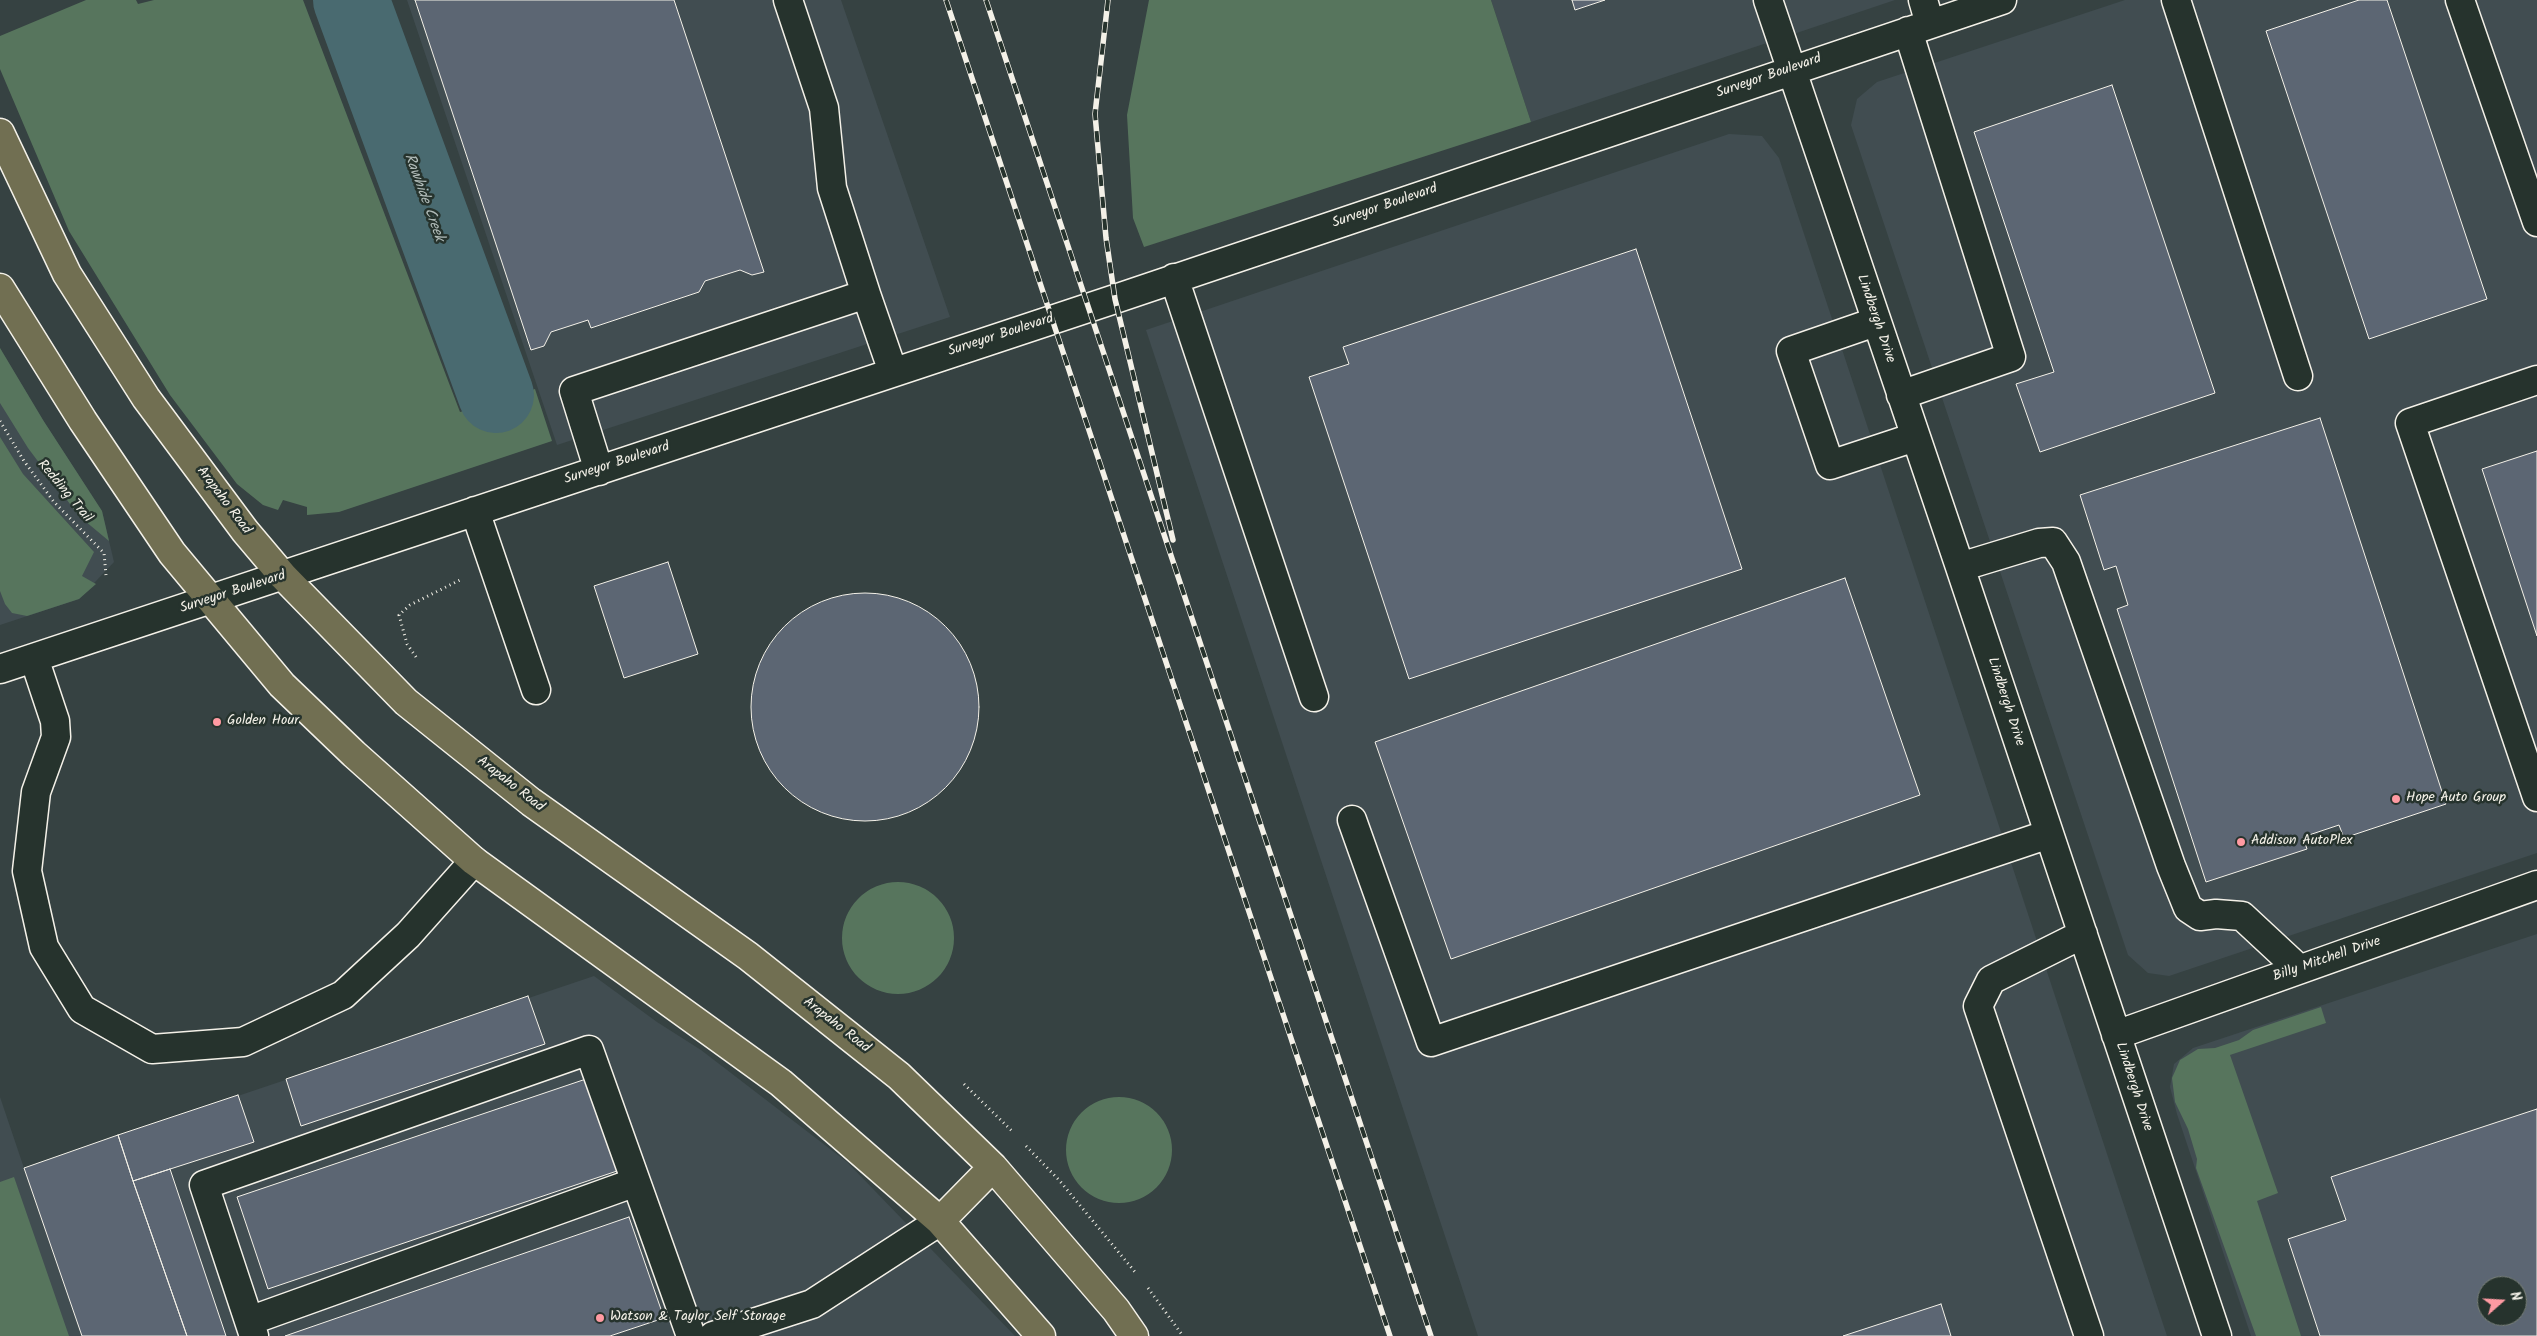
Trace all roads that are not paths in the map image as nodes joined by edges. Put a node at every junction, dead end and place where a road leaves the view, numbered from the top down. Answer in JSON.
{"nodes":[{"id":1,"x":788,"y":0,"type":"edge"},
{"id":2,"x":1768,"y":0,"type":"edge"},
{"id":3,"x":2002,"y":0,"type":"edge"},
{"id":4,"x":2176,"y":0,"type":"edge"},
{"id":5,"x":2460,"y":0,"type":"edge"},
{"id":6,"x":1920,"y":18,"type":"edge"},
{"id":7,"x":1791,"y":70,"type":"junction"},
{"id":8,"x":0,"y":133,"type":"edge"},
{"id":9,"x":2537,"y":222,"type":"edge"},
{"id":10,"x":1174,"y":278,"type":"junction"},
{"id":11,"x":0,"y":288,"type":"edge"},
{"id":12,"x":866,"y":294,"type":"junction"},
{"id":13,"x":1876,"y":322,"type":"junction"},
{"id":14,"x":894,"y":372,"type":"junction"},
{"id":15,"x":2298,"y":376,"type":"dead end"},
{"id":16,"x":2537,"y":380,"type":"edge"},
{"id":17,"x":1901,"y":395,"type":"junction"},
{"id":18,"x":1915,"y":437,"type":"junction"},
{"id":19,"x":599,"y":470,"type":"junction"},
{"id":20,"x":475,"y":511,"type":"junction"},
{"id":21,"x":1960,"y":567,"type":"junction"},
{"id":22,"x":283,"y":576,"type":"junction"},
{"id":23,"x":210,"y":600,"type":"junction"},
{"id":24,"x":34,"y":658,"type":"junction"},
{"id":25,"x":0,"y":669,"type":"edge"},
{"id":26,"x":536,"y":690,"type":"dead end"},
{"id":27,"x":1314,"y":697,"type":"dead end"},
{"id":28,"x":2535,"y":785,"type":"edge"},
{"id":29,"x":1352,"y":820,"type":"dead end"},
{"id":30,"x":2049,"y":834,"type":"junction"},
{"id":31,"x":474,"y":861,"type":"junction"},
{"id":32,"x":2537,"y":885,"type":"edge"},
{"id":33,"x":2083,"y":934,"type":"junction"},
{"id":34,"x":2299,"y":969,"type":"junction"},
{"id":35,"x":2116,"y":1035,"type":"junction"},
{"id":36,"x":993,"y":1167,"type":"junction"},
{"id":37,"x":636,"y":1182,"type":"junction"},
{"id":38,"x":940,"y":1221,"type":"junction"},
{"id":39,"x":252,"y":1329,"type":"edge"},
{"id":40,"x":691,"y":1336,"type":"edge"},
{"id":41,"x":713,"y":1336,"type":"edge"},
{"id":42,"x":1041,"y":1336,"type":"edge"},
{"id":43,"x":1134,"y":1336,"type":"edge"},
{"id":44,"x":2089,"y":1336,"type":"edge"},
{"id":45,"x":2217,"y":1336,"type":"edge"}],
"edges":[{"from":1,"to":12,"type":"street"},
{"from":2,"to":7,"type":"street","name":"Lindbergh Drive"},
{"from":3,"to":6,"type":"street","name":"Surveyor Boulevard"},
{"from":4,"to":15,"type":"street"},
{"from":5,"to":9,"type":"street"},
{"from":6,"to":7,"type":"street","name":"Surveyor Boulevard"},
{"from":6,"to":17,"type":"street"},
{"from":7,"to":10,"type":"street","name":"Surveyor Boulevard"},
{"from":7,"to":13,"type":"street","name":"Lindbergh Drive"},
{"from":8,"to":22,"type":"main road","name":"Arapaho Road"},
{"from":10,"to":14,"type":"street","name":"Surveyor Boulevard"},
{"from":10,"to":27,"type":"street"},
{"from":11,"to":23,"type":"main road"},
{"from":12,"to":14,"type":"street"},
{"from":12,"to":19,"type":"street"},
{"from":13,"to":17,"type":"street","name":"Lindbergh Drive"},
{"from":13,"to":18,"type":"street"},
{"from":14,"to":19,"type":"street","name":"Surveyor Boulevard"},
{"from":16,"to":28,"type":"street"},
{"from":17,"to":18,"type":"street","name":"Lindbergh Drive"},
{"from":18,"to":21,"type":"street","name":"Lindbergh Drive"},
{"from":19,"to":20,"type":"street","name":"Surveyor Boulevard"},
{"from":20,"to":22,"type":"street","name":"Surveyor Boulevard"},
{"from":20,"to":26,"type":"street"},
{"from":21,"to":30,"type":"street","name":"Lindbergh Drive"},
{"from":21,"to":34,"type":"street"},
{"from":22,"to":23,"type":"street","name":"Surveyor Boulevard"},
{"from":22,"to":36,"type":"main road","name":"Arapaho Road"},
{"from":23,"to":24,"type":"street","name":"Surveyor Boulevard"},
{"from":23,"to":31,"type":"main road"},
{"from":24,"to":25,"type":"street","name":"Surveyor Boulevard"},
{"from":24,"to":31,"type":"street"},
{"from":29,"to":30,"type":"street"},
{"from":30,"to":33,"type":"street","name":"Lindbergh Drive"},
{"from":31,"to":38,"type":"main road"},
{"from":32,"to":34,"type":"street","name":"Billy Mitchell Drive"},
{"from":33,"to":35,"type":"street","name":"Lindbergh Drive"},
{"from":33,"to":44,"type":"street"},
{"from":34,"to":35,"type":"street","name":"Billy Mitchell Drive"},
{"from":35,"to":45,"type":"street","name":"Lindbergh Drive"},
{"from":36,"to":38,"type":"main road"},
{"from":36,"to":43,"type":"main road","name":"Arapaho Road"},
{"from":37,"to":39,"type":"street"},
{"from":37,"to":39,"type":"street"},
{"from":37,"to":40,"type":"street"},
{"from":38,"to":41,"type":"street"},
{"from":38,"to":42,"type":"main road"}]}
